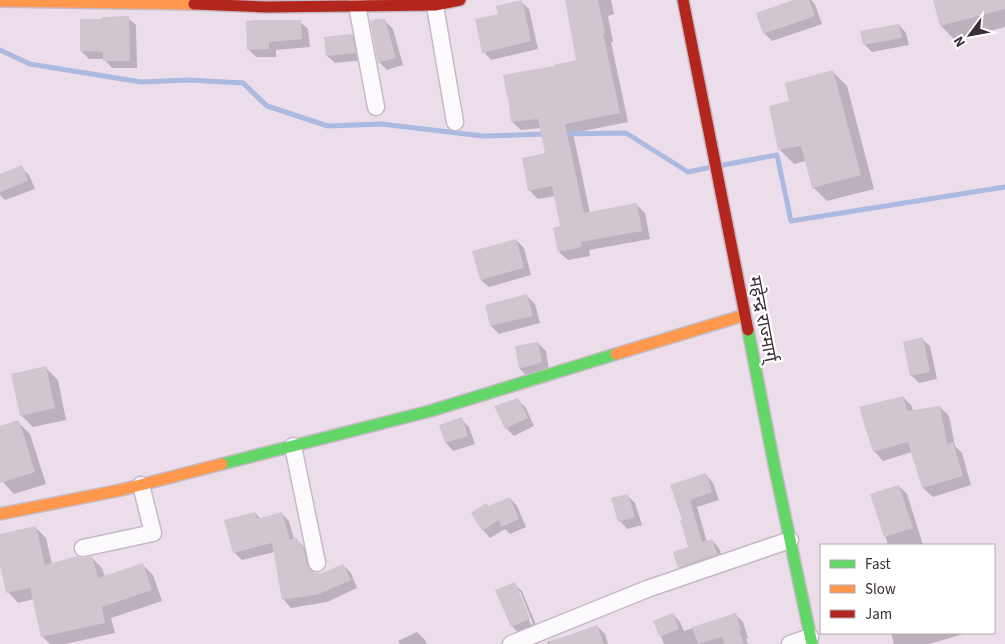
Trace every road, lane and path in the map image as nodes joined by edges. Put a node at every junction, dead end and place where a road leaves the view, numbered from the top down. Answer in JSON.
{"nodes":[{"id":1,"x":460,"y":0,"type":"edge"},
{"id":2,"x":683,"y":0,"type":"edge"},
{"id":3,"x":0,"y":1,"type":"edge"},
{"id":4,"x":82,"y":1,"type":"edge"},
{"id":5,"x":177,"y":1,"type":"edge"},
{"id":6,"x":435,"y":2,"type":"edge"},
{"id":7,"x":357,"y":3,"type":"edge"},
{"id":8,"x":265,"y":4,"type":"edge"},
{"id":9,"x":376,"y":107,"type":"dead end"},
{"id":10,"x":455,"y":122,"type":"dead end"},
{"id":11,"x":745,"y":315,"type":"junction"},
{"id":12,"x":294,"y":446,"type":"junction"},
{"id":13,"x":141,"y":485,"type":"junction"},
{"id":14,"x":6,"y":517,"type":"edge"},
{"id":15,"x":790,"y":540,"type":"junction"},
{"id":16,"x":83,"y":548,"type":"dead end"},
{"id":17,"x":317,"y":563,"type":"dead end"},
{"id":18,"x":811,"y":640,"type":"edge"},
{"id":19,"x":511,"y":644,"type":"edge"},
{"id":20,"x":790,"y":644,"type":"edge"}],
"edges":[{"from":1,"to":6,"type":"main road"},
{"from":2,"to":11,"type":"main road","name":"महेन्द्र राज्मार्ग्"},
{"from":3,"to":4,"type":"main road"},
{"from":4,"to":5,"type":"main road"},
{"from":5,"to":8,"type":"main road"},
{"from":6,"to":7,"type":"main road"},
{"from":6,"to":10,"type":"street"},
{"from":7,"to":8,"type":"main road"},
{"from":7,"to":9,"type":"street"},
{"from":11,"to":12,"type":"main road"},
{"from":11,"to":15,"type":"main road","name":"महेन्द्र राज्मार्ग्"},
{"from":12,"to":13,"type":"main road"},
{"from":12,"to":17,"type":"street"},
{"from":13,"to":14,"type":"main road"},
{"from":13,"to":16,"type":"street"},
{"from":15,"to":18,"type":"main road","name":"महेन्द्र राज्मार्ग्"},
{"from":15,"to":19,"type":"street"},
{"from":18,"to":20,"type":"street"}]}
